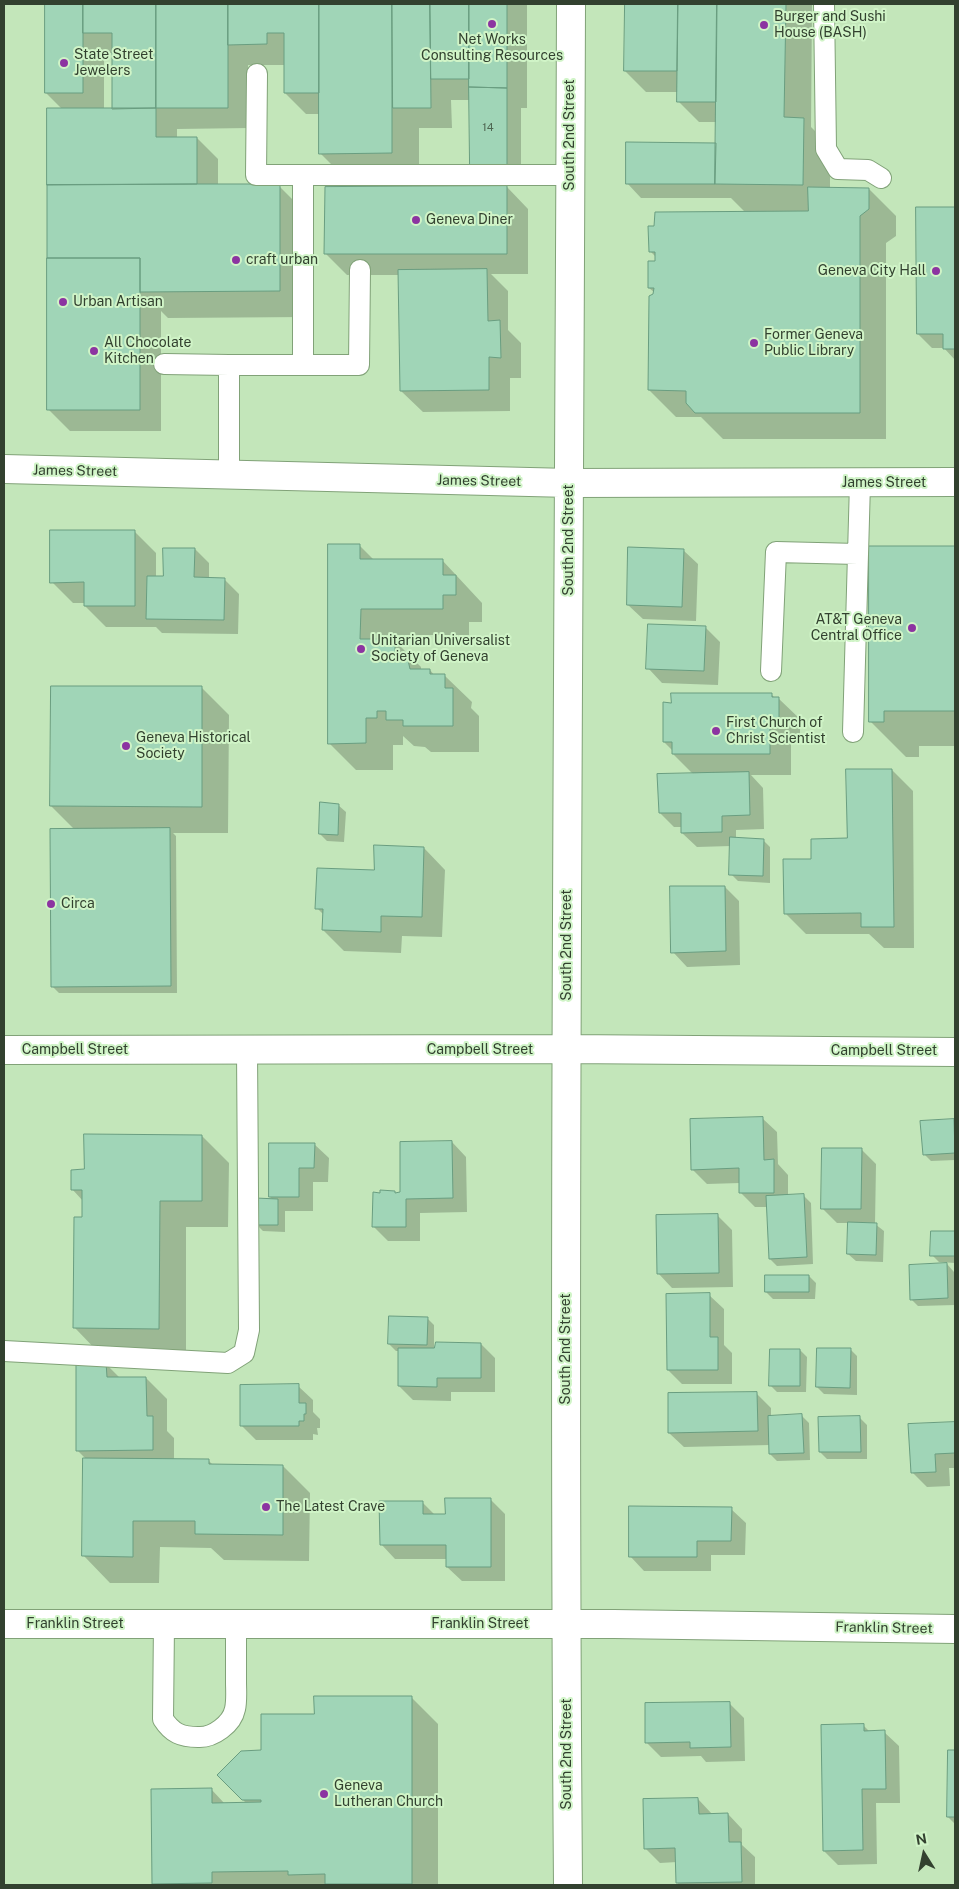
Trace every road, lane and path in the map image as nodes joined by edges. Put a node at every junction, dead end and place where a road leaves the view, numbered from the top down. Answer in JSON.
{"nodes":[{"id":1,"x":571,"y":4,"type":"edge"},
{"id":2,"x":824,"y":4,"type":"edge"},
{"id":3,"x":257,"y":74,"type":"dead end"},
{"id":4,"x":303,"y":175,"type":"junction"},
{"id":5,"x":570,"y":175,"type":"junction"},
{"id":6,"x":881,"y":178,"type":"dead end"},
{"id":7,"x":360,"y":270,"type":"dead end"},
{"id":8,"x":164,"y":364,"type":"dead end"},
{"id":9,"x":303,"y":364,"type":"junction"},
{"id":10,"x":229,"y":365,"type":"junction"},
{"id":11,"x":4,"y":470,"type":"edge"},
{"id":12,"x":228,"y":475,"type":"junction"},
{"id":13,"x":955,"y":482,"type":"edge"},
{"id":14,"x":570,"y":483,"type":"junction"},
{"id":15,"x":860,"y":483,"type":"junction"},
{"id":16,"x":858,"y":554,"type":"junction"},
{"id":17,"x":771,"y":671,"type":"dead end"},
{"id":18,"x":853,"y":732,"type":"dead end"},
{"id":19,"x":566,"y":1049,"type":"junction"},
{"id":20,"x":4,"y":1050,"type":"edge"},
{"id":21,"x":248,"y":1051,"type":"junction"},
{"id":22,"x":955,"y":1052,"type":"edge"},
{"id":23,"x":4,"y":1351,"type":"edge"},
{"id":24,"x":236,"y":1623,"type":"junction"},
{"id":25,"x":4,"y":1624,"type":"edge"},
{"id":26,"x":164,"y":1624,"type":"junction"},
{"id":27,"x":566,"y":1624,"type":"junction"},
{"id":28,"x":955,"y":1629,"type":"edge"},
{"id":29,"x":568,"y":1885,"type":"edge"}],
"edges":[{"from":1,"to":5,"type":"street","name":"South 2nd Street"},
{"from":2,"to":6,"type":"lane"},
{"from":3,"to":4,"type":"lane"},
{"from":4,"to":5,"type":"lane"},
{"from":4,"to":9,"type":"lane"},
{"from":5,"to":14,"type":"street","name":"South 2nd Street"},
{"from":7,"to":9,"type":"lane"},
{"from":8,"to":10,"type":"lane"},
{"from":9,"to":10,"type":"lane"},
{"from":10,"to":12,"type":"lane"},
{"from":11,"to":12,"type":"street","name":"James Street"},
{"from":12,"to":14,"type":"street","name":"James Street"},
{"from":13,"to":15,"type":"street","name":"James Street"},
{"from":14,"to":15,"type":"street","name":"James Street"},
{"from":14,"to":19,"type":"street","name":"South 2nd Street"},
{"from":15,"to":16,"type":"lane"},
{"from":16,"to":17,"type":"lane"},
{"from":16,"to":18,"type":"lane"},
{"from":19,"to":21,"type":"street","name":"Campbell Street"},
{"from":19,"to":22,"type":"street","name":"Campbell Street"},
{"from":19,"to":27,"type":"street","name":"South 2nd Street"},
{"from":20,"to":21,"type":"street","name":"Campbell Street"},
{"from":21,"to":23,"type":"lane"},
{"from":24,"to":26,"type":"street","name":"Franklin Street"},
{"from":24,"to":26,"type":"lane"},
{"from":24,"to":27,"type":"street","name":"Franklin Street"},
{"from":25,"to":26,"type":"street","name":"Franklin Street"},
{"from":27,"to":28,"type":"street","name":"Franklin Street"},
{"from":27,"to":29,"type":"street","name":"South 2nd Street"}]}
